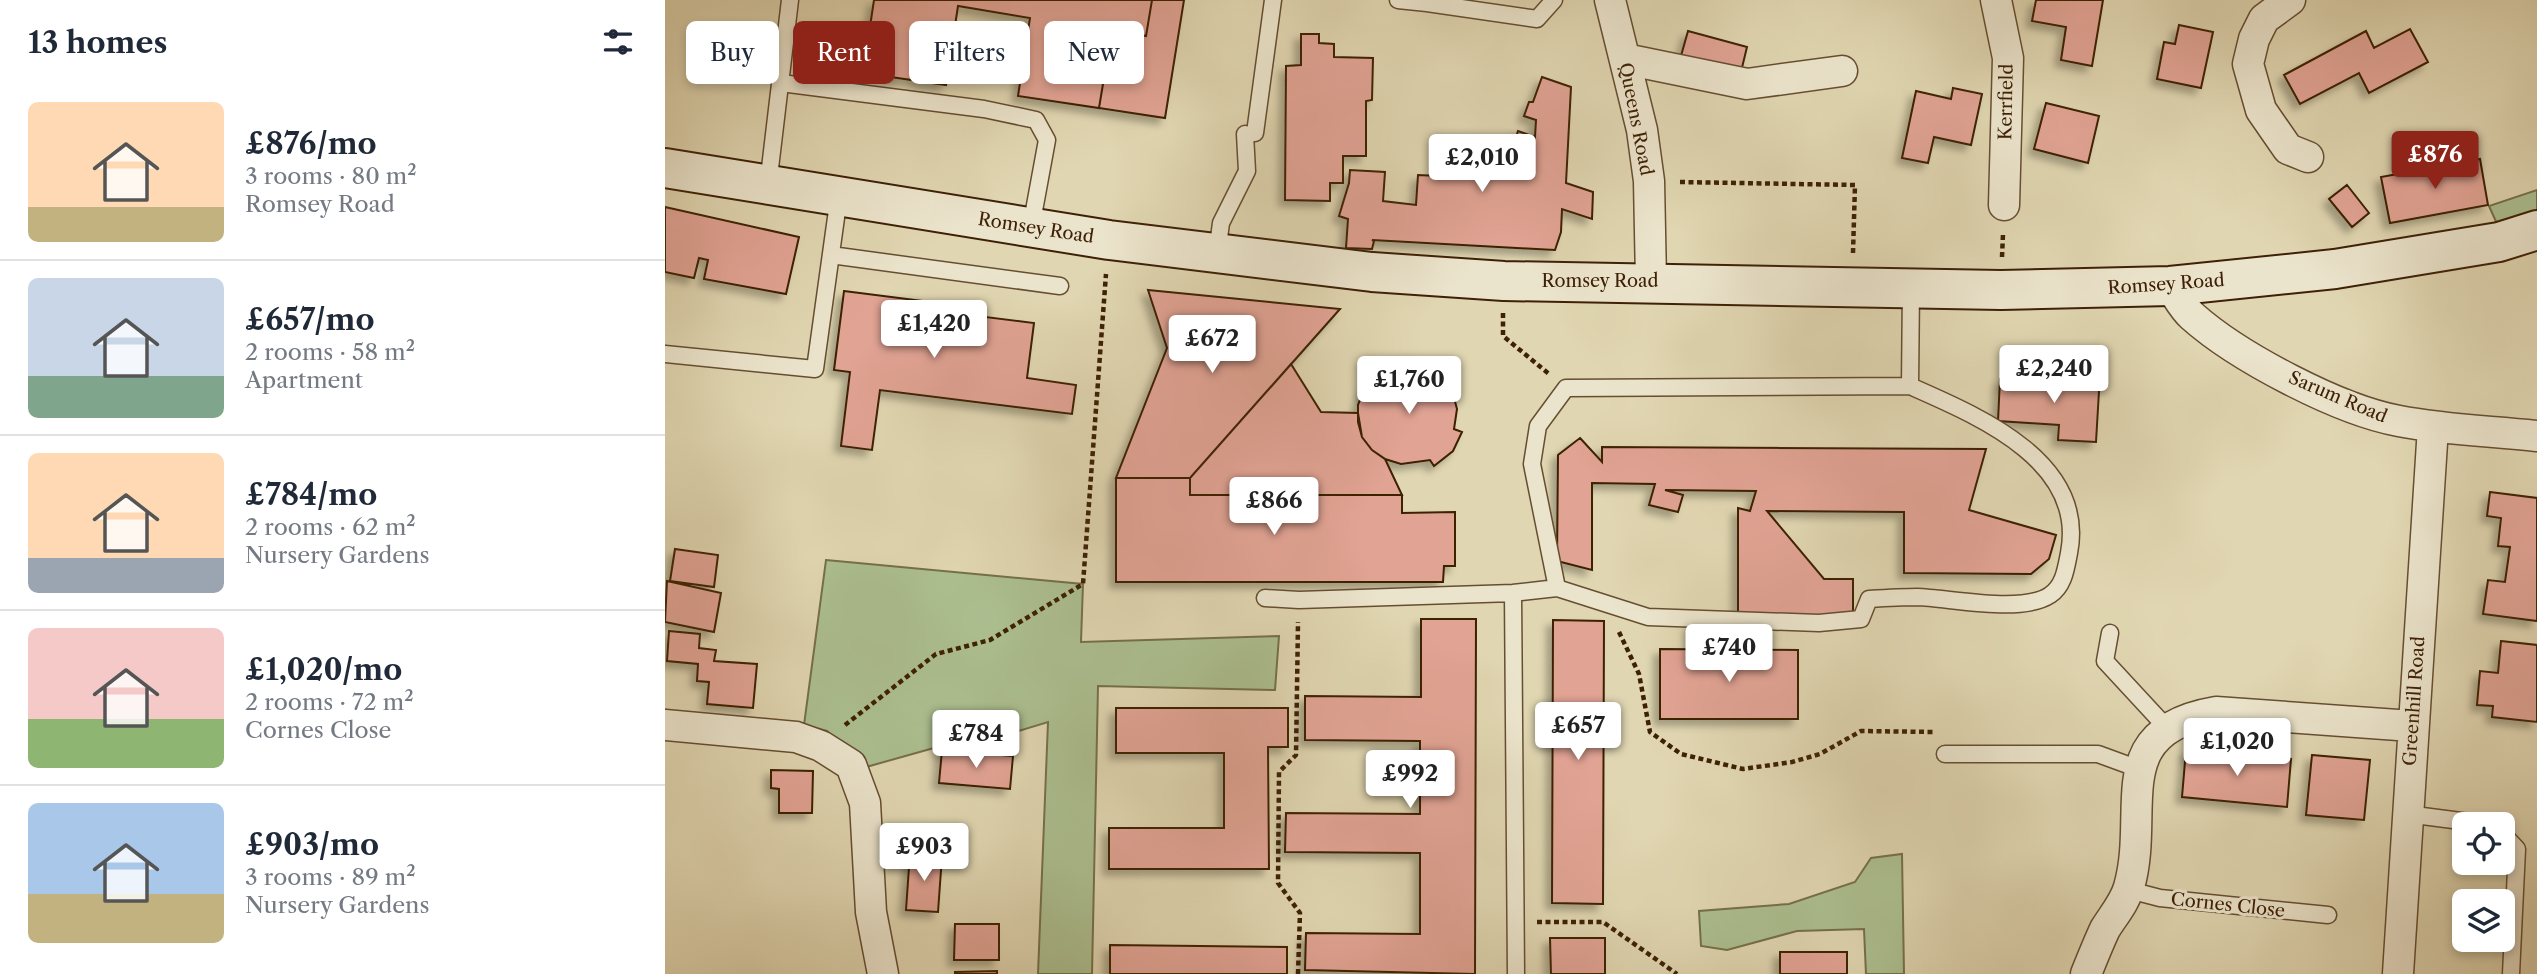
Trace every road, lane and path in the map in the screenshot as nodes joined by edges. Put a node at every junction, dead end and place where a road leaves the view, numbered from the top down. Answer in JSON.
{"nodes":[{"id":1,"x":790,"y":0,"type":"edge"},
{"id":2,"x":1273,"y":0,"type":"edge"},
{"id":3,"x":1398,"y":0,"type":"edge"},
{"id":4,"x":1554,"y":0,"type":"edge"},
{"id":5,"x":1610,"y":0,"type":"edge"},
{"id":6,"x":1996,"y":0,"type":"edge"},
{"id":7,"x":2290,"y":0,"type":"edge"},
{"id":8,"x":1427,"y":2,"type":"edge"},
{"id":9,"x":1625,"y":59,"type":"junction"},
{"id":10,"x":1842,"y":71,"type":"dead end"},
{"id":11,"x":781,"y":83,"type":"junction"},
{"id":12,"x":2308,"y":158,"type":"dead end"},
{"id":13,"x":665,"y":168,"type":"edge"},
{"id":14,"x":1649,"y":181,"type":"junction"},
{"id":15,"x":768,"y":185,"type":"junction"},
{"id":16,"x":839,"y":196,"type":"junction"},
{"id":17,"x":2004,"y":205,"type":"joint"},
{"id":18,"x":1031,"y":227,"type":"junction"},
{"id":19,"x":2537,"y":230,"type":"edge"},
{"id":20,"x":1109,"y":240,"type":"junction"},
{"id":21,"x":1217,"y":253,"type":"junction"},
{"id":22,"x":831,"y":255,"type":"junction"},
{"id":23,"x":1504,"y":281,"type":"junction"},
{"id":24,"x":1651,"y":281,"type":"junction"},
{"id":25,"x":1852,"y":285,"type":"junction"},
{"id":26,"x":1060,"y":286,"type":"dead end"},
{"id":27,"x":2170,"y":286,"type":"junction"},
{"id":28,"x":1911,"y":287,"type":"junction"},
{"id":29,"x":2001,"y":290,"type":"junction"},
{"id":30,"x":665,"y":354,"type":"edge"},
{"id":31,"x":1910,"y":386,"type":"junction"},
{"id":32,"x":1566,"y":388,"type":"junction"},
{"id":33,"x":2433,"y":427,"type":"junction"},
{"id":34,"x":2537,"y":436,"type":"edge"},
{"id":35,"x":1557,"y":588,"type":"junction"},
{"id":36,"x":1513,"y":593,"type":"junction"},
{"id":37,"x":1265,"y":598,"type":"dead end"},
{"id":38,"x":1299,"y":600,"type":"junction"},
{"id":39,"x":1605,"y":605,"type":"junction"},
{"id":40,"x":2110,"y":633,"type":"dead end"},
{"id":41,"x":665,"y":725,"type":"edge"},
{"id":42,"x":2412,"y":726,"type":"junction"},
{"id":43,"x":2167,"y":727,"type":"junction"},
{"id":44,"x":1945,"y":732,"type":"dead end"},
{"id":45,"x":821,"y":746,"type":"junction"},
{"id":46,"x":1945,"y":754,"type":"dead end"},
{"id":47,"x":2139,"y":769,"type":"junction"},
{"id":48,"x":2407,"y":814,"type":"junction"},
{"id":49,"x":2452,"y":820,"type":"edge"},
{"id":50,"x":2515,"y":847,"type":"edge"},
{"id":51,"x":2129,"y":890,"type":"junction"},
{"id":52,"x":2328,"y":915,"type":"dead end"},
{"id":53,"x":1516,"y":922,"type":"junction"},
{"id":54,"x":883,"y":974,"type":"edge"},
{"id":55,"x":1298,"y":974,"type":"edge"},
{"id":56,"x":1516,"y":974,"type":"edge"},
{"id":57,"x":1677,"y":974,"type":"edge"},
{"id":58,"x":2086,"y":974,"type":"edge"},
{"id":59,"x":2397,"y":974,"type":"edge"},
{"id":60,"x":2511,"y":974,"type":"edge"}],
"edges":[{"from":1,"to":11,"type":"lane"},
{"from":2,"to":21,"type":"lane"},
{"from":3,"to":8,"type":"lane"},
{"from":4,"to":8,"type":"lane"},
{"from":5,"to":9,"type":"street","name":"Queens Road"},
{"from":6,"to":17,"type":"street","name":"Kerrfield"},
{"from":7,"to":12,"type":"street"},
{"from":9,"to":10,"type":"street"},
{"from":9,"to":14,"type":"street","name":"Queens Road"},
{"from":11,"to":15,"type":"lane"},
{"from":11,"to":18,"type":"lane"},
{"from":13,"to":15,"type":"main road","name":"Romsey Road"},
{"from":14,"to":24,"type":"street","name":"Queens Road"},
{"from":14,"to":25,"type":"path"},
{"from":15,"to":16,"type":"main road","name":"Romsey Road"},
{"from":16,"to":18,"type":"main road","name":"Romsey Road"},
{"from":16,"to":22,"type":"lane"},
{"from":17,"to":29,"type":"path"},
{"from":18,"to":20,"type":"main road","name":"Romsey Road"},
{"from":19,"to":27,"type":"main road","name":"Romsey Road"},
{"from":20,"to":21,"type":"main road","name":"Romsey Road"},
{"from":20,"to":45,"type":"path"},
{"from":21,"to":23,"type":"main road","name":"Romsey Road"},
{"from":22,"to":26,"type":"lane"},
{"from":22,"to":30,"type":"lane"},
{"from":23,"to":24,"type":"main road","name":"Romsey Road"},
{"from":23,"to":32,"type":"path"},
{"from":24,"to":25,"type":"main road","name":"Romsey Road"},
{"from":25,"to":28,"type":"main road","name":"Romsey Road"},
{"from":27,"to":29,"type":"main road","name":"Romsey Road"},
{"from":27,"to":33,"type":"street","name":"Sarum Road"},
{"from":28,"to":29,"type":"main road","name":"Romsey Road"},
{"from":28,"to":31,"type":"lane"},
{"from":31,"to":32,"type":"lane"},
{"from":31,"to":39,"type":"lane"},
{"from":32,"to":35,"type":"lane"},
{"from":33,"to":34,"type":"street","name":"Sarum Road"},
{"from":33,"to":42,"type":"street","name":"Greenhill Road"},
{"from":35,"to":36,"type":"lane"},
{"from":35,"to":39,"type":"lane"},
{"from":36,"to":38,"type":"lane"},
{"from":36,"to":53,"type":"lane"},
{"from":37,"to":38,"type":"lane"},
{"from":38,"to":55,"type":"path"},
{"from":39,"to":44,"type":"path"},
{"from":40,"to":43,"type":"lane"},
{"from":41,"to":45,"type":"street"},
{"from":42,"to":43,"type":"street"},
{"from":42,"to":48,"type":"street","name":"Greenhill Road"},
{"from":43,"to":47,"type":"street"},
{"from":45,"to":54,"type":"street"},
{"from":46,"to":47,"type":"lane"},
{"from":47,"to":51,"type":"street"},
{"from":48,"to":49,"type":"lane"},
{"from":48,"to":59,"type":"street","name":"Greenhill Road"},
{"from":50,"to":60,"type":"lane"},
{"from":51,"to":52,"type":"lane","name":"Cornes Close"},
{"from":51,"to":58,"type":"street"},
{"from":53,"to":56,"type":"lane"},
{"from":53,"to":57,"type":"path"}]}
